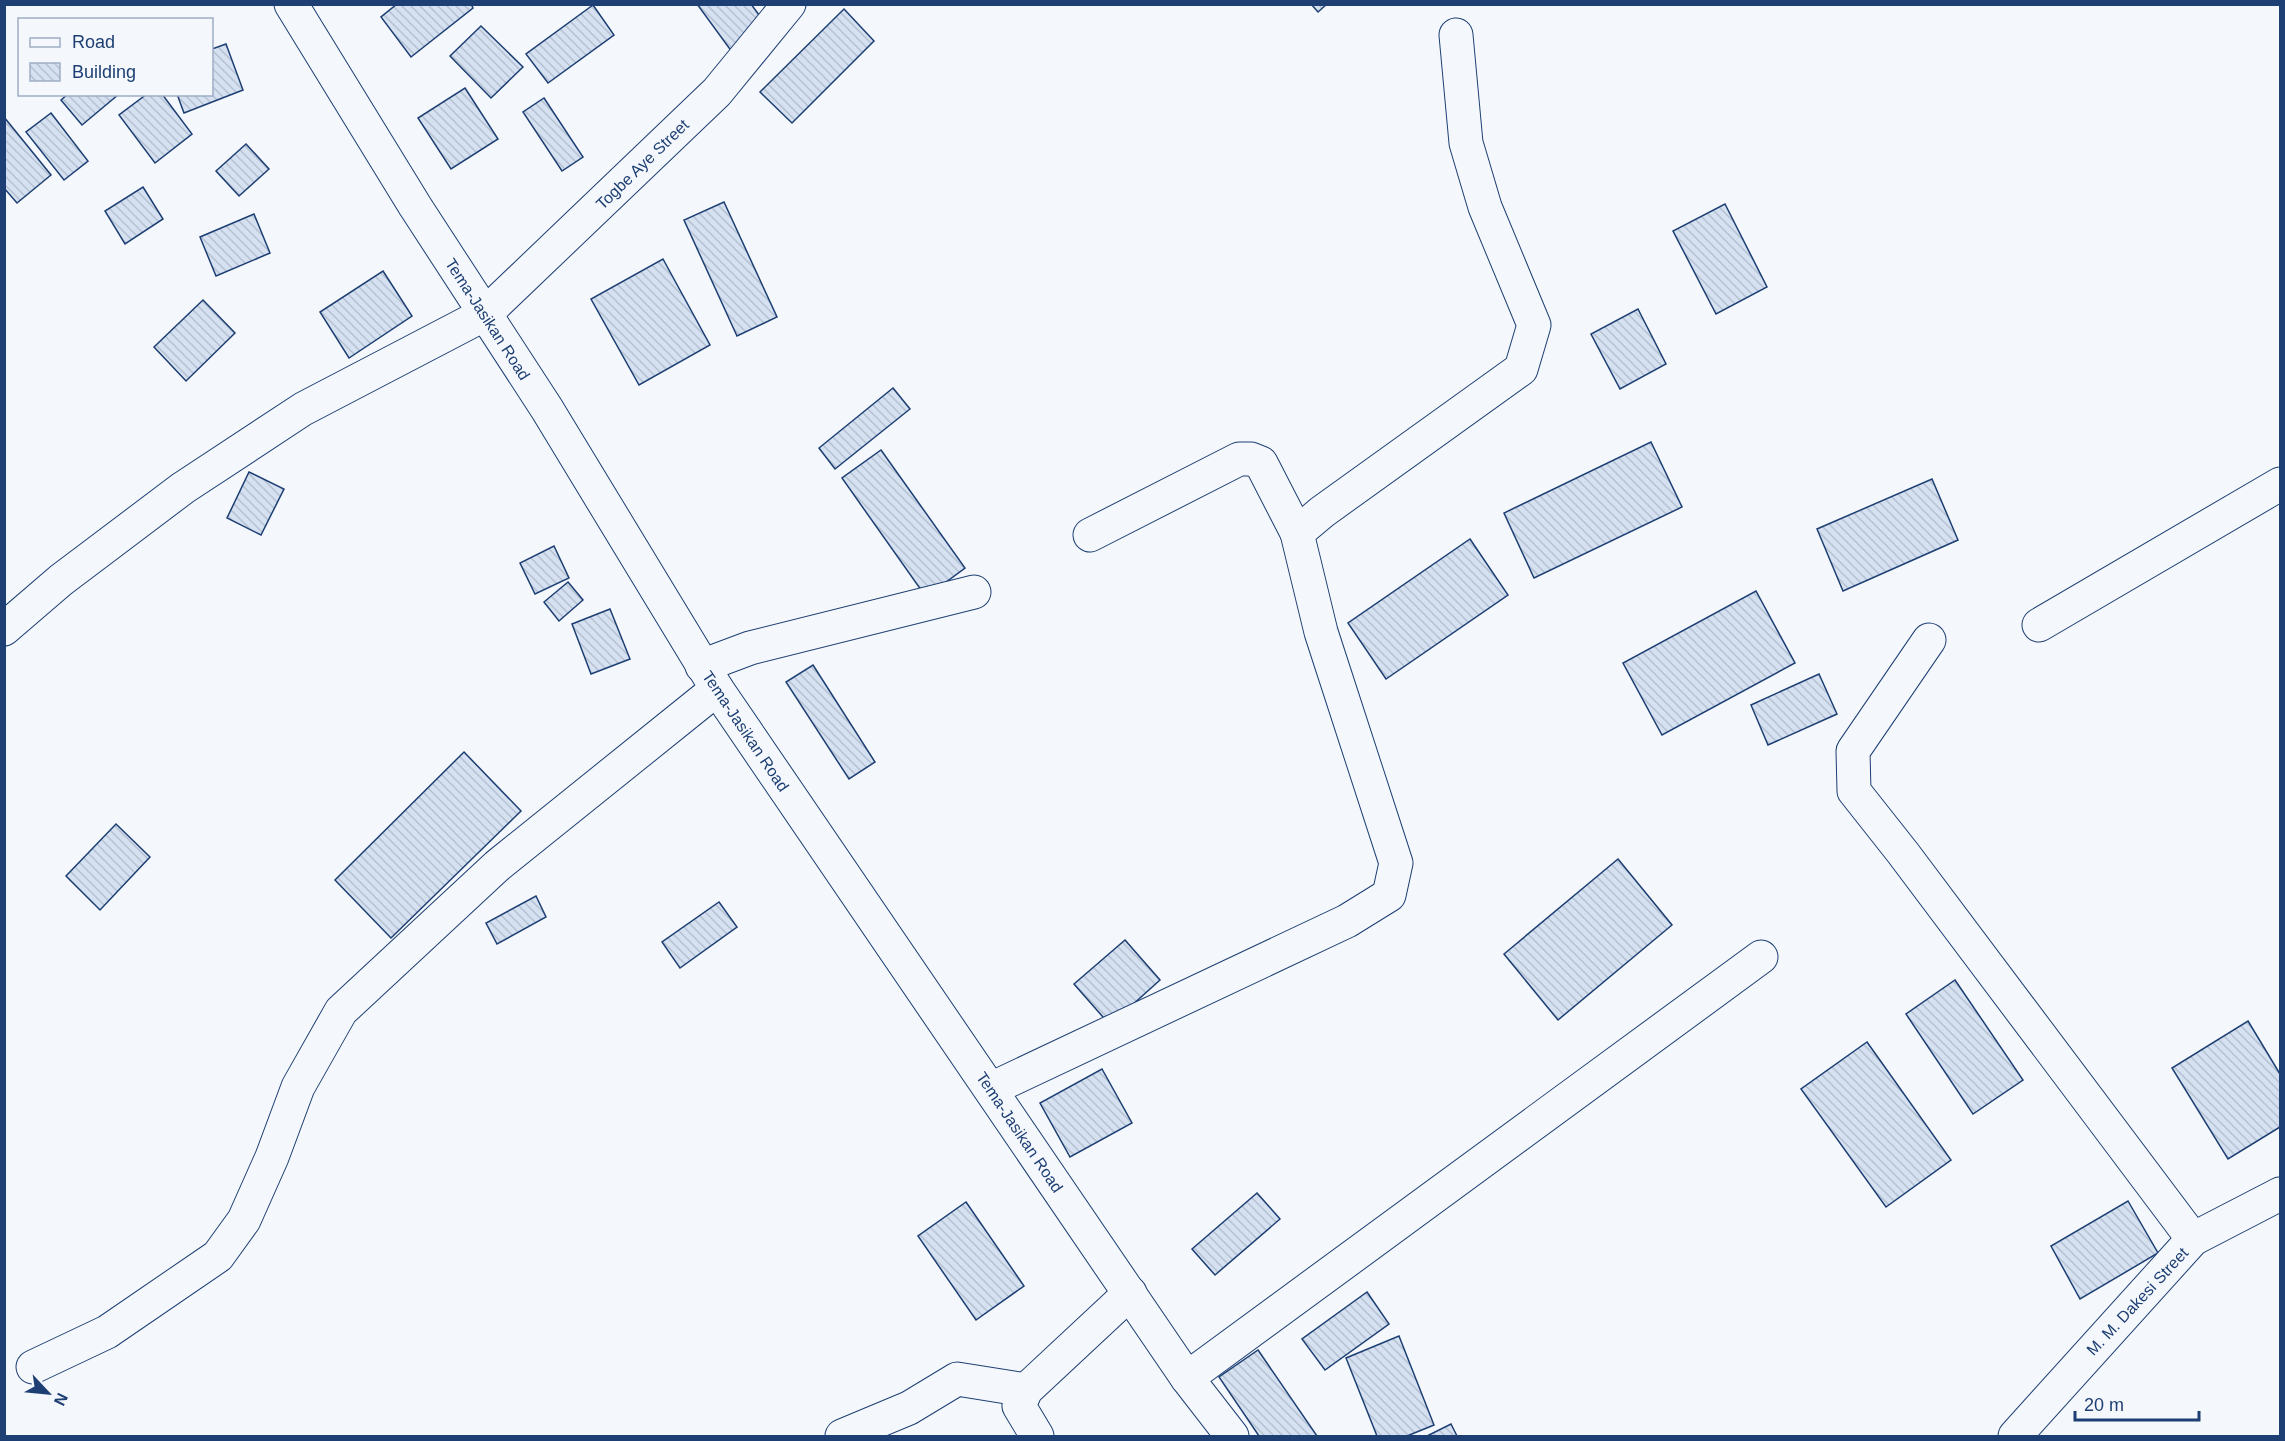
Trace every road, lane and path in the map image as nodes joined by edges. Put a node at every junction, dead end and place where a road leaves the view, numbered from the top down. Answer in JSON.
{"nodes":[{"id":1,"x":291,"y":4,"type":"edge"},
{"id":2,"x":789,"y":4,"type":"edge"},
{"id":3,"x":1456,"y":35,"type":"dead end"},
{"id":4,"x":485,"y":315,"type":"junction"},
{"id":5,"x":2280,"y":484,"type":"edge"},
{"id":6,"x":1297,"y":533,"type":"junction"},
{"id":7,"x":1090,"y":535,"type":"dead end"},
{"id":8,"x":974,"y":592,"type":"dead end"},
{"id":9,"x":2039,"y":625,"type":"dead end"},
{"id":10,"x":4,"y":629,"type":"edge"},
{"id":11,"x":1929,"y":640,"type":"dead end"},
{"id":12,"x":710,"y":677,"type":"junction"},
{"id":13,"x":1761,"y":957,"type":"dead end"},
{"id":14,"x":991,"y":1089,"type":"junction"},
{"id":15,"x":2280,"y":1194,"type":"edge"},
{"id":16,"x":2193,"y":1239,"type":"junction"},
{"id":17,"x":1130,"y":1293,"type":"junction"},
{"id":18,"x":33,"y":1367,"type":"dead end"},
{"id":19,"x":1187,"y":1378,"type":"junction"},
{"id":20,"x":1026,"y":1390,"type":"junction"},
{"id":21,"x":1227,"y":1435,"type":"edge"},
{"id":22,"x":843,"y":1437,"type":"edge"},
{"id":23,"x":1036,"y":1437,"type":"edge"},
{"id":24,"x":2015,"y":1437,"type":"edge"}],
"edges":[{"from":1,"to":4,"type":"main road","name":"Tema-Jasikan Road"},
{"from":2,"to":4,"type":"main road","name":"Togbe Aye Street"},
{"from":3,"to":6,"type":"main road"},
{"from":4,"to":10,"type":"main road","name":"Togbe Aye Street"},
{"from":4,"to":12,"type":"main road","name":"Tema-Jasikan Road"},
{"from":5,"to":9,"type":"main road"},
{"from":6,"to":7,"type":"main road"},
{"from":6,"to":14,"type":"main road"},
{"from":8,"to":12,"type":"main road"},
{"from":11,"to":16,"type":"main road"},
{"from":12,"to":14,"type":"main road","name":"Tema-Jasikan Road"},
{"from":12,"to":18,"type":"main road"},
{"from":13,"to":19,"type":"main road"},
{"from":14,"to":17,"type":"main road","name":"Tema-Jasikan Road"},
{"from":15,"to":16,"type":"main road","name":"M. M. Dakesi Street"},
{"from":16,"to":24,"type":"main road","name":"M. M. Dakesi Street"},
{"from":17,"to":19,"type":"main road","name":"Tema-Jasikan Road"},
{"from":17,"to":20,"type":"main road"},
{"from":19,"to":21,"type":"main road","name":"Tema-Jasikan Road"},
{"from":20,"to":22,"type":"main road"},
{"from":20,"to":23,"type":"main road"}]}
